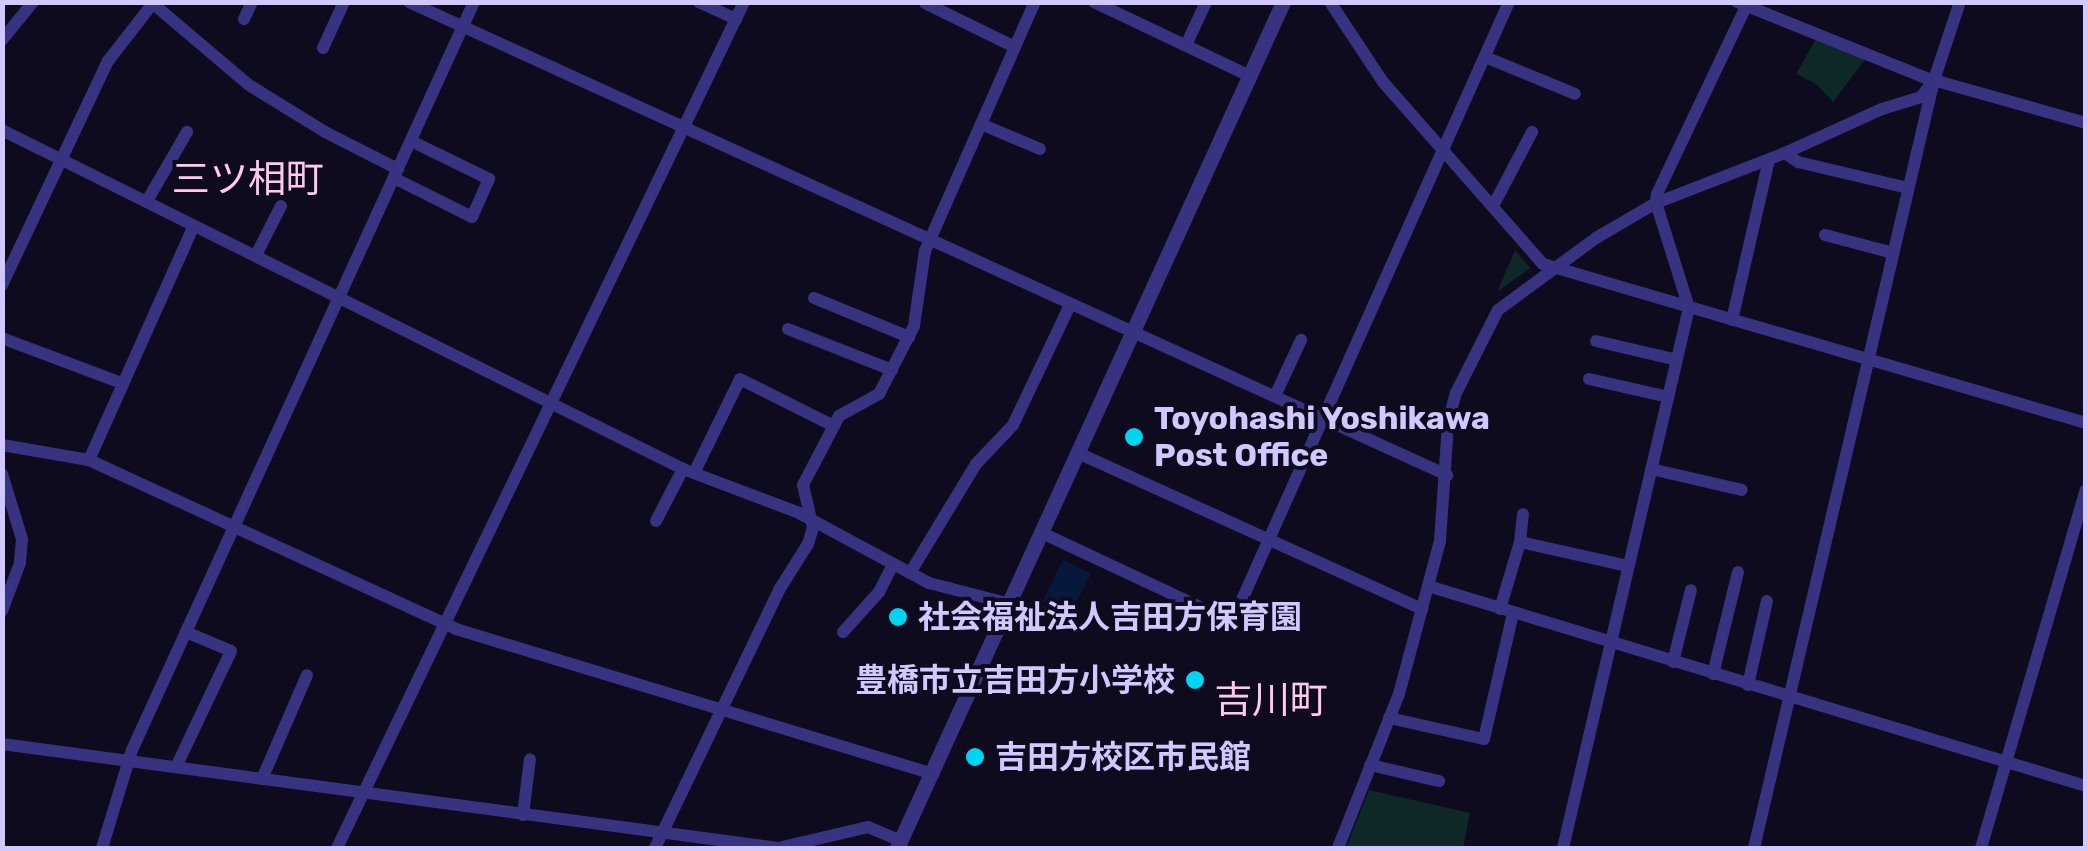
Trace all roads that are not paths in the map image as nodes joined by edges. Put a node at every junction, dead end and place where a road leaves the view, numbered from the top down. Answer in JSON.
{"nodes":[{"id":1,"x":33,"y":2,"type":"edge"},
{"id":2,"x":252,"y":2,"type":"edge"},
{"id":3,"x":344,"y":2,"type":"edge"},
{"id":4,"x":409,"y":2,"type":"edge"},
{"id":5,"x":474,"y":2,"type":"edge"},
{"id":6,"x":700,"y":2,"type":"edge"},
{"id":7,"x":744,"y":2,"type":"edge"},
{"id":8,"x":1035,"y":2,"type":"edge"},
{"id":9,"x":1094,"y":2,"type":"edge"},
{"id":10,"x":1206,"y":2,"type":"edge"},
{"id":11,"x":1283,"y":2,"type":"edge"},
{"id":12,"x":1330,"y":2,"type":"edge"},
{"id":13,"x":1509,"y":2,"type":"edge"},
{"id":14,"x":1960,"y":2,"type":"edge"},
{"id":15,"x":153,"y":3,"type":"edge"},
{"id":16,"x":925,"y":3,"type":"edge"},
{"id":17,"x":1744,"y":4,"type":"edge"},
{"id":18,"x":244,"y":18,"type":"dead end"},
{"id":19,"x":736,"y":20,"type":"junction"},
{"id":20,"x":463,"y":27,"type":"junction"},
{"id":21,"x":2,"y":40,"type":"edge"},
{"id":22,"x":1187,"y":43,"type":"junction"},
{"id":23,"x":1015,"y":47,"type":"junction"},
{"id":24,"x":323,"y":48,"type":"dead end"},
{"id":25,"x":1485,"y":56,"type":"junction"},
{"id":26,"x":1250,"y":76,"type":"junction"},
{"id":27,"x":1934,"y":80,"type":"junction"},
{"id":28,"x":1575,"y":94,"type":"dead end"},
{"id":29,"x":981,"y":124,"type":"junction"},
{"id":30,"x":2086,"y":124,"type":"edge"},
{"id":31,"x":684,"y":128,"type":"junction"},
{"id":32,"x":2,"y":130,"type":"edge"},
{"id":33,"x":187,"y":132,"type":"dead end"},
{"id":34,"x":1532,"y":132,"type":"dead end"},
{"id":35,"x":411,"y":141,"type":"junction"},
{"id":36,"x":1040,"y":150,"type":"dead end"},
{"id":37,"x":1443,"y":151,"type":"junction"},
{"id":38,"x":1785,"y":153,"type":"junction"},
{"id":39,"x":62,"y":158,"type":"junction"},
{"id":40,"x":1769,"y":160,"type":"junction"},
{"id":41,"x":396,"y":174,"type":"junction"},
{"id":42,"x":1908,"y":188,"type":"junction"},
{"id":43,"x":147,"y":201,"type":"junction"},
{"id":44,"x":1656,"y":204,"type":"junction"},
{"id":45,"x":281,"y":206,"type":"dead end"},
{"id":46,"x":1493,"y":206,"type":"junction"},
{"id":47,"x":194,"y":225,"type":"junction"},
{"id":48,"x":1826,"y":235,"type":"dead end"},
{"id":49,"x":930,"y":239,"type":"junction"},
{"id":50,"x":1893,"y":252,"type":"junction"},
{"id":51,"x":256,"y":256,"type":"junction"},
{"id":52,"x":1554,"y":268,"type":"junction"},
{"id":53,"x":2,"y":285,"type":"edge"},
{"id":54,"x":339,"y":297,"type":"junction"},
{"id":55,"x":814,"y":298,"type":"dead end"},
{"id":56,"x":1070,"y":304,"type":"junction"},
{"id":57,"x":1689,"y":308,"type":"junction"},
{"id":58,"x":1732,"y":320,"type":"junction"},
{"id":59,"x":788,"y":329,"type":"dead end"},
{"id":60,"x":1134,"y":332,"type":"junction"},
{"id":61,"x":909,"y":337,"type":"junction"},
{"id":62,"x":2,"y":338,"type":"edge"},
{"id":63,"x":1301,"y":340,"type":"dead end"},
{"id":64,"x":1596,"y":341,"type":"dead end"},
{"id":65,"x":1868,"y":358,"type":"junction"},
{"id":66,"x":1677,"y":360,"type":"junction"},
{"id":67,"x":892,"y":370,"type":"junction"},
{"id":68,"x":1589,"y":379,"type":"dead end"},
{"id":69,"x":122,"y":383,"type":"junction"},
{"id":70,"x":1275,"y":396,"type":"junction"},
{"id":71,"x":1668,"y":398,"type":"junction"},
{"id":72,"x":550,"y":403,"type":"junction"},
{"id":73,"x":1324,"y":418,"type":"junction"},
{"id":74,"x":2086,"y":423,"type":"edge"},
{"id":75,"x":834,"y":426,"type":"junction"},
{"id":76,"x":2,"y":445,"type":"edge"},
{"id":77,"x":1078,"y":453,"type":"junction"},
{"id":78,"x":89,"y":460,"type":"junction"},
{"id":79,"x":1651,"y":469,"type":"junction"},
{"id":80,"x":689,"y":470,"type":"junction"},
{"id":81,"x":2,"y":474,"type":"edge"},
{"id":82,"x":1447,"y":474,"type":"junction"},
{"id":83,"x":1742,"y":490,"type":"dead end"},
{"id":84,"x":2086,"y":490,"type":"edge"},
{"id":85,"x":1524,"y":514,"type":"dead end"},
{"id":86,"x":809,"y":517,"type":"junction"},
{"id":87,"x":656,"y":521,"type":"dead end"},
{"id":88,"x":234,"y":529,"type":"junction"},
{"id":89,"x":1042,"y":533,"type":"junction"},
{"id":90,"x":1268,"y":542,"type":"junction"},
{"id":91,"x":1520,"y":542,"type":"junction"},
{"id":92,"x":893,"y":564,"type":"junction"},
{"id":93,"x":1628,"y":566,"type":"junction"},
{"id":94,"x":1738,"y":572,"type":"dead end"},
{"id":95,"x":910,"y":573,"type":"junction"},
{"id":96,"x":8,"y":578,"type":"edge"},
{"id":97,"x":1428,"y":586,"type":"junction"},
{"id":98,"x":1691,"y":590,"type":"dead end"},
{"id":99,"x":1768,"y":601,"type":"dead end"},
{"id":100,"x":1010,"y":604,"type":"junction"},
{"id":101,"x":1422,"y":609,"type":"junction"},
{"id":102,"x":2,"y":611,"type":"edge"},
{"id":103,"x":1506,"y":611,"type":"junction"},
{"id":104,"x":446,"y":625,"type":"junction"},
{"id":105,"x":186,"y":632,"type":"junction"},
{"id":106,"x":843,"y":632,"type":"dead end"},
{"id":107,"x":1610,"y":643,"type":"junction"},
{"id":108,"x":1673,"y":662,"type":"junction"},
{"id":109,"x":1713,"y":674,"type":"junction"},
{"id":110,"x":307,"y":675,"type":"dead end"},
{"id":111,"x":1748,"y":684,"type":"junction"},
{"id":112,"x":1788,"y":697,"type":"junction"},
{"id":113,"x":722,"y":708,"type":"junction"},
{"id":114,"x":1389,"y":718,"type":"junction"},
{"id":115,"x":2,"y":744,"type":"edge"},
{"id":116,"x":530,"y":758,"type":"dead end"},
{"id":117,"x":127,"y":761,"type":"junction"},
{"id":118,"x":2007,"y":762,"type":"junction"},
{"id":119,"x":1370,"y":765,"type":"junction"},
{"id":120,"x":176,"y":767,"type":"junction"},
{"id":121,"x":933,"y":774,"type":"junction"},
{"id":122,"x":262,"y":780,"type":"junction"},
{"id":123,"x":1439,"y":780,"type":"dead end"},
{"id":124,"x":2086,"y":786,"type":"edge"},
{"id":125,"x":364,"y":793,"type":"junction"},
{"id":126,"x":523,"y":815,"type":"junction"},
{"id":127,"x":662,"y":834,"type":"junction"},
{"id":128,"x":899,"y":844,"type":"edge"},
{"id":129,"x":102,"y":848,"type":"edge"},
{"id":130,"x":337,"y":848,"type":"edge"},
{"id":131,"x":655,"y":848,"type":"edge"},
{"id":132,"x":1338,"y":848,"type":"edge"},
{"id":133,"x":1564,"y":848,"type":"edge"},
{"id":134,"x":1754,"y":848,"type":"edge"},
{"id":135,"x":1982,"y":848,"type":"edge"}],
"edges":[{"from":1,"to":21,"type":"street"},
{"from":2,"to":18,"type":"street"},
{"from":3,"to":24,"type":"street"},
{"from":4,"to":20,"type":"street"},
{"from":5,"to":20,"type":"street"},
{"from":6,"to":19,"type":"street"},
{"from":7,"to":19,"type":"street"},
{"from":8,"to":23,"type":"street"},
{"from":9,"to":22,"type":"street"},
{"from":10,"to":22,"type":"street"},
{"from":11,"to":26,"type":"street"},
{"from":12,"to":37,"type":"street"},
{"from":13,"to":25,"type":"street"},
{"from":14,"to":27,"type":"street"},
{"from":15,"to":39,"type":"street"},
{"from":15,"to":41,"type":"street"},
{"from":16,"to":23,"type":"street"},
{"from":17,"to":27,"type":"street"},
{"from":17,"to":44,"type":"street"},
{"from":19,"to":31,"type":"street"},
{"from":20,"to":31,"type":"street"},
{"from":20,"to":35,"type":"street"},
{"from":22,"to":26,"type":"street"},
{"from":23,"to":29,"type":"street"},
{"from":25,"to":28,"type":"street"},
{"from":25,"to":37,"type":"street"},
{"from":26,"to":60,"type":"street"},
{"from":27,"to":30,"type":"street"},
{"from":27,"to":38,"type":"street"},
{"from":27,"to":42,"type":"street"},
{"from":29,"to":36,"type":"street"},
{"from":29,"to":49,"type":"street"},
{"from":31,"to":49,"type":"street"},
{"from":31,"to":72,"type":"street"},
{"from":32,"to":39,"type":"street"},
{"from":33,"to":43,"type":"street"},
{"from":34,"to":46,"type":"street"},
{"from":35,"to":41,"type":"street"},
{"from":35,"to":41,"type":"street"},
{"from":37,"to":46,"type":"street"},
{"from":37,"to":73,"type":"street"},
{"from":38,"to":40,"type":"street"},
{"from":38,"to":42,"type":"street"},
{"from":39,"to":43,"type":"street"},
{"from":39,"to":53,"type":"street"},
{"from":40,"to":44,"type":"street"},
{"from":40,"to":58,"type":"street"},
{"from":41,"to":54,"type":"street"},
{"from":42,"to":50,"type":"street"},
{"from":43,"to":47,"type":"street"},
{"from":44,"to":52,"type":"street"},
{"from":44,"to":57,"type":"street"},
{"from":45,"to":51,"type":"street"},
{"from":46,"to":52,"type":"street"},
{"from":47,"to":51,"type":"street"},
{"from":47,"to":69,"type":"street"},
{"from":48,"to":50,"type":"street"},
{"from":49,"to":56,"type":"street"},
{"from":49,"to":61,"type":"street"},
{"from":50,"to":65,"type":"street"},
{"from":51,"to":54,"type":"street"},
{"from":52,"to":57,"type":"street"},
{"from":52,"to":82,"type":"street"},
{"from":54,"to":72,"type":"street"},
{"from":54,"to":88,"type":"street"},
{"from":55,"to":61,"type":"street"},
{"from":56,"to":60,"type":"street"},
{"from":56,"to":95,"type":"street"},
{"from":57,"to":58,"type":"street"},
{"from":57,"to":66,"type":"street"},
{"from":58,"to":65,"type":"street"},
{"from":59,"to":67,"type":"street"},
{"from":60,"to":70,"type":"street"},
{"from":60,"to":77,"type":"street"},
{"from":61,"to":67,"type":"street"},
{"from":62,"to":69,"type":"street"},
{"from":63,"to":70,"type":"street"},
{"from":64,"to":66,"type":"street"},
{"from":65,"to":74,"type":"street"},
{"from":65,"to":112,"type":"street"},
{"from":66,"to":71,"type":"street"},
{"from":67,"to":75,"type":"street"},
{"from":68,"to":71,"type":"street"},
{"from":69,"to":78,"type":"street"},
{"from":70,"to":73,"type":"street"},
{"from":71,"to":79,"type":"street"},
{"from":72,"to":80,"type":"street"},
{"from":72,"to":104,"type":"street"},
{"from":73,"to":82,"type":"street"},
{"from":73,"to":90,"type":"street"},
{"from":75,"to":80,"type":"street"},
{"from":75,"to":86,"type":"street"},
{"from":76,"to":78,"type":"street"},
{"from":77,"to":89,"type":"street"},
{"from":77,"to":90,"type":"street"},
{"from":78,"to":88,"type":"street"},
{"from":79,"to":83,"type":"street"},
{"from":79,"to":93,"type":"street"},
{"from":80,"to":86,"type":"street"},
{"from":80,"to":87,"type":"street"},
{"from":81,"to":96,"type":"street"},
{"from":82,"to":97,"type":"street"},
{"from":84,"to":118,"type":"street"},
{"from":85,"to":91,"type":"street"},
{"from":86,"to":92,"type":"street"},
{"from":86,"to":113,"type":"street"},
{"from":88,"to":104,"type":"street"},
{"from":88,"to":105,"type":"street"},
{"from":89,"to":90,"type":"street"},
{"from":89,"to":100,"type":"street"},
{"from":90,"to":101,"type":"street"},
{"from":91,"to":93,"type":"street"},
{"from":91,"to":103,"type":"street"},
{"from":92,"to":95,"type":"street"},
{"from":92,"to":106,"type":"street"},
{"from":93,"to":107,"type":"street"},
{"from":94,"to":109,"type":"street"},
{"from":95,"to":100,"type":"street"},
{"from":96,"to":102,"type":"street"},
{"from":97,"to":101,"type":"street"},
{"from":97,"to":103,"type":"street"},
{"from":98,"to":108,"type":"street"},
{"from":99,"to":111,"type":"street"},
{"from":100,"to":121,"type":"street"},
{"from":101,"to":114,"type":"street"},
{"from":103,"to":107,"type":"street"},
{"from":103,"to":114,"type":"street"},
{"from":104,"to":113,"type":"street"},
{"from":104,"to":125,"type":"street"},
{"from":105,"to":117,"type":"street"},
{"from":105,"to":120,"type":"street"},
{"from":107,"to":108,"type":"street"},
{"from":107,"to":133,"type":"street"},
{"from":108,"to":109,"type":"street"},
{"from":109,"to":111,"type":"street"},
{"from":110,"to":122,"type":"street"},
{"from":111,"to":112,"type":"street"},
{"from":112,"to":118,"type":"street"},
{"from":112,"to":134,"type":"street"},
{"from":113,"to":121,"type":"street"},
{"from":113,"to":127,"type":"street"},
{"from":114,"to":119,"type":"street"},
{"from":115,"to":117,"type":"street"},
{"from":116,"to":126,"type":"street"},
{"from":117,"to":120,"type":"street"},
{"from":117,"to":129,"type":"street"},
{"from":118,"to":124,"type":"street"},
{"from":118,"to":135,"type":"street"},
{"from":119,"to":123,"type":"street"},
{"from":119,"to":132,"type":"street"},
{"from":120,"to":122,"type":"street"},
{"from":121,"to":128,"type":"street"},
{"from":122,"to":125,"type":"street"},
{"from":125,"to":126,"type":"street"},
{"from":125,"to":130,"type":"street"},
{"from":126,"to":127,"type":"street"},
{"from":127,"to":128,"type":"street"},
{"from":127,"to":131,"type":"street"}]}
